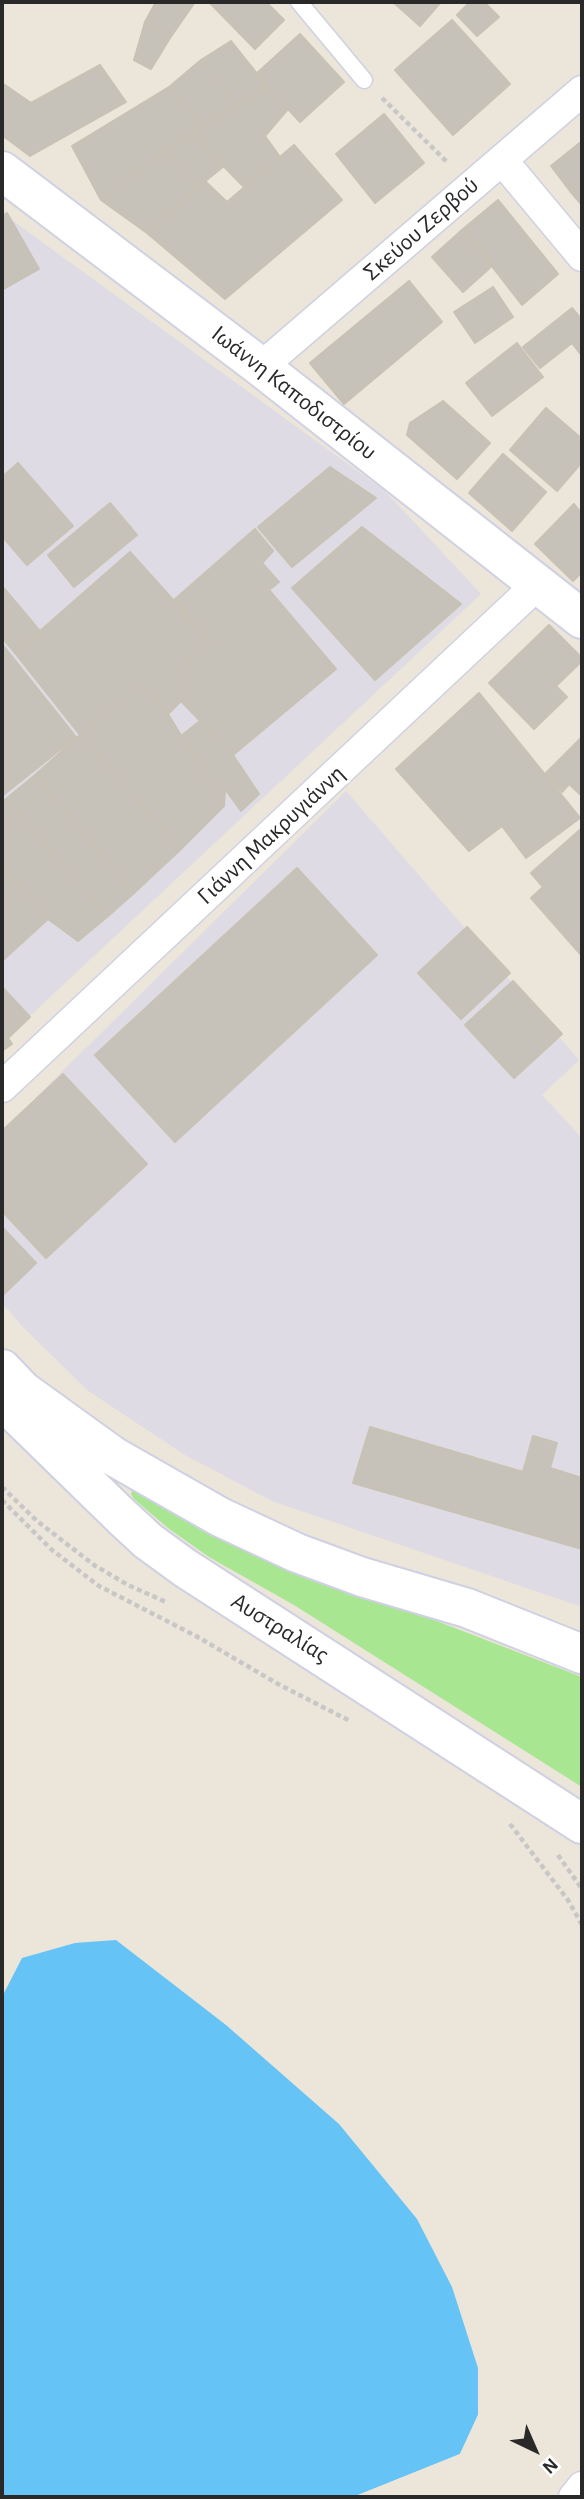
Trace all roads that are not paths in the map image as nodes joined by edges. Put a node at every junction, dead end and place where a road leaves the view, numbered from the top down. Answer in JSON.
{"nodes":[{"id":1,"x":299,"y":2,"type":"edge"},
{"id":2,"x":364,"y":80,"type":"road end"},
{"id":3,"x":582,"y":91,"type":"edge"},
{"id":4,"x":502,"y":160,"type":"junction"},
{"id":5,"x":2,"y":171,"type":"edge"},
{"id":6,"x":582,"y":256,"type":"edge"},
{"id":7,"x":261,"y":367,"type":"junction"},
{"id":8,"x":539,"y":583,"type":"junction"},
{"id":9,"x":582,"y":619,"type":"edge"},
{"id":10,"x":2,"y":1087,"type":"edge"},
{"id":11,"x":2,"y":1369,"type":"edge"},
{"id":12,"x":2,"y":1400,"type":"edge"},
{"id":13,"x":582,"y":1654,"type":"edge"},
{"id":14,"x":582,"y":1824,"type":"edge"},
{"id":15,"x":582,"y":2487,"type":"edge"},
{"id":16,"x":574,"y":2497,"type":"edge"}],
"edges":[{"from":1,"to":2,"type":"lane"},
{"from":3,"to":4,"type":"street","name":"Σκεύου Ζερβού"},
{"from":4,"to":6,"type":"street"},
{"from":4,"to":7,"type":"street","name":"Σκεύου Ζερβού"},
{"from":5,"to":7,"type":"main road","name":"Ιωάννη Καποδιστρίου"},
{"from":7,"to":8,"type":"main road","name":"Ιωάννη Καποδιστρίου"},
{"from":8,"to":9,"type":"main road","name":"Ιωάννη Καποδιστρίου"},
{"from":8,"to":10,"type":"street","name":"Γιάννη Μακρυγιάννη"},
{"from":11,"to":13,"type":"main road"},
{"from":12,"to":14,"type":"main road","name":"Αυστραλίας"},
{"from":15,"to":16,"type":"street"}]}
